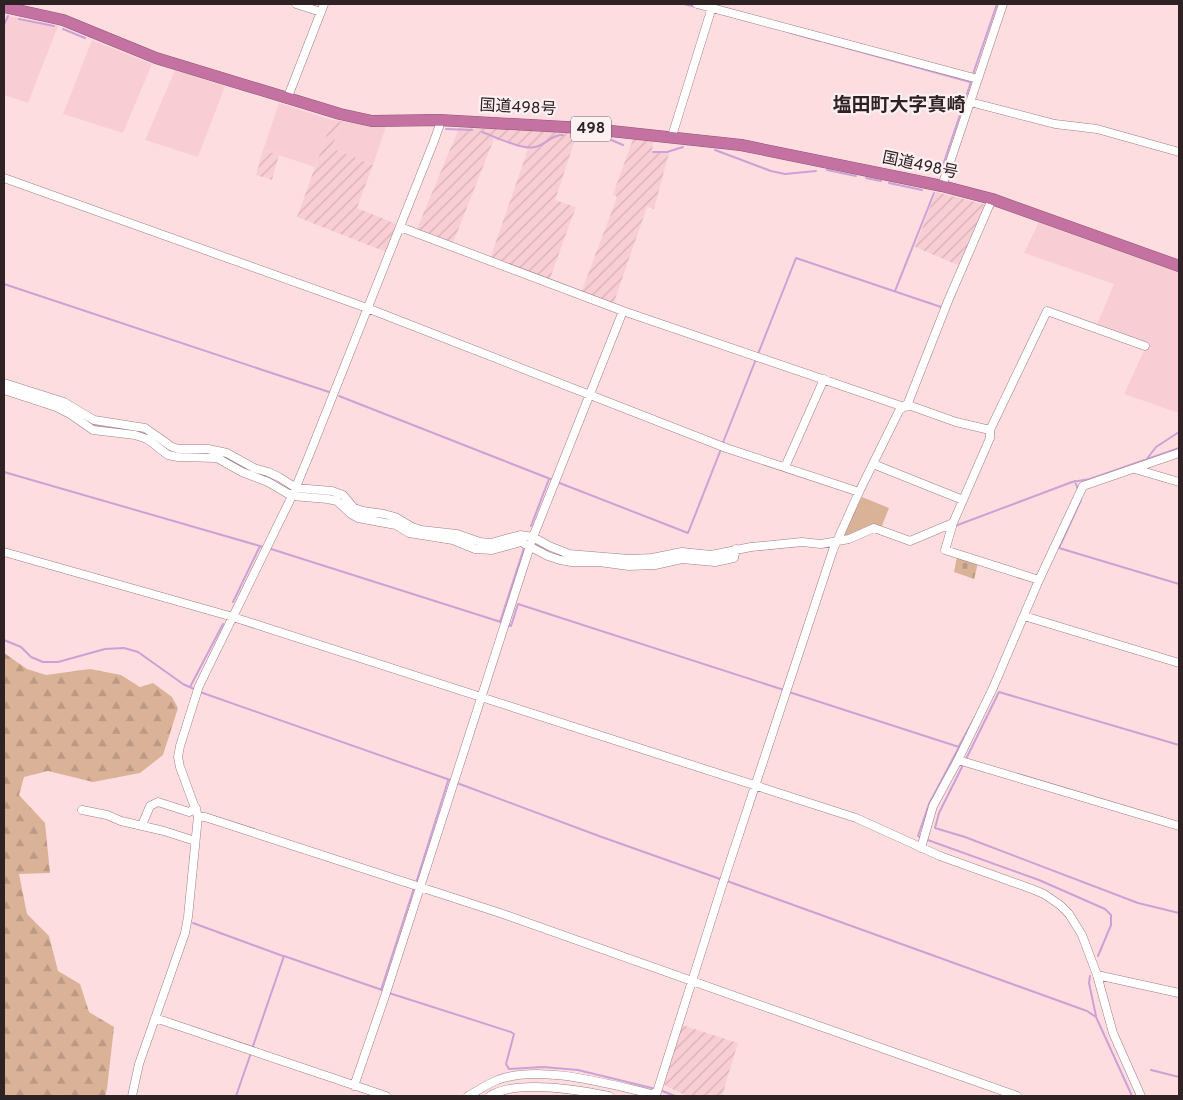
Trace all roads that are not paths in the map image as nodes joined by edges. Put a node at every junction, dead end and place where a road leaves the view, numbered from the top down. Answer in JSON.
{"nodes":[{"id":1,"x":296,"y":4,"type":"edge"},
{"id":2,"x":324,"y":4,"type":"edge"},
{"id":3,"x":697,"y":4,"type":"edge"},
{"id":4,"x":1003,"y":4,"type":"edge"},
{"id":5,"x":712,"y":6,"type":"edge"},
{"id":6,"x":4,"y":7,"type":"edge"},
{"id":7,"x":321,"y":12,"type":"junction"},
{"id":8,"x":978,"y":79,"type":"junction"},
{"id":9,"x":287,"y":99,"type":"junction"},
{"id":10,"x":970,"y":102,"type":"junction"},
{"id":11,"x":439,"y":120,"type":"junction"},
{"id":12,"x":672,"y":136,"type":"junction"},
{"id":13,"x":1179,"y":152,"type":"edge"},
{"id":14,"x":4,"y":178,"type":"edge"},
{"id":15,"x":942,"y":186,"type":"junction"},
{"id":16,"x":992,"y":199,"type":"junction"},
{"id":17,"x":400,"y":227,"type":"junction"},
{"id":18,"x":1179,"y":266,"type":"edge"},
{"id":19,"x":367,"y":308,"type":"junction"},
{"id":20,"x":622,"y":311,"type":"junction"},
{"id":21,"x":1146,"y":346,"type":"dead end"},
{"id":22,"x":824,"y":379,"type":"junction"},
{"id":23,"x":4,"y":382,"type":"edge"},
{"id":24,"x":4,"y":390,"type":"edge"},
{"id":25,"x":589,"y":394,"type":"junction"},
{"id":26,"x":904,"y":407,"type":"junction"},
{"id":27,"x":990,"y":430,"type":"junction"},
{"id":28,"x":1179,"y":453,"type":"edge"},
{"id":29,"x":873,"y":464,"type":"junction"},
{"id":30,"x":785,"y":467,"type":"junction"},
{"id":31,"x":1135,"y":469,"type":"junction"},
{"id":32,"x":1179,"y":482,"type":"edge"},
{"id":33,"x":296,"y":488,"type":"junction"},
{"id":34,"x":859,"y":492,"type":"junction"},
{"id":35,"x":292,"y":496,"type":"junction"},
{"id":36,"x":963,"y":500,"type":"junction"},
{"id":37,"x":952,"y":526,"type":"junction"},
{"id":38,"x":533,"y":537,"type":"junction"},
{"id":39,"x":837,"y":540,"type":"junction"},
{"id":40,"x":530,"y":546,"type":"junction"},
{"id":41,"x":736,"y":549,"type":"junction"},
{"id":42,"x":4,"y":552,"type":"edge"},
{"id":43,"x":1039,"y":580,"type":"junction"},
{"id":44,"x":1024,"y":616,"type":"junction"},
{"id":45,"x":233,"y":617,"type":"junction"},
{"id":46,"x":1179,"y":663,"type":"edge"},
{"id":47,"x":482,"y":698,"type":"junction"},
{"id":48,"x":958,"y":760,"type":"junction"},
{"id":49,"x":756,"y":787,"type":"junction"},
{"id":50,"x":82,"y":810,"type":"dead end"},
{"id":51,"x":197,"y":812,"type":"junction"},
{"id":52,"x":142,"y":825,"type":"junction"},
{"id":53,"x":1179,"y":826,"type":"edge"},
{"id":54,"x":196,"y":841,"type":"junction"},
{"id":55,"x":923,"y":842,"type":"junction"},
{"id":56,"x":417,"y":886,"type":"junction"},
{"id":57,"x":1097,"y":975,"type":"junction"},
{"id":58,"x":692,"y":982,"type":"junction"},
{"id":59,"x":1179,"y":992,"type":"edge"},
{"id":60,"x":155,"y":1018,"type":"junction"},
{"id":61,"x":354,"y":1086,"type":"junction"},
{"id":62,"x":132,"y":1096,"type":"edge"},
{"id":63,"x":386,"y":1096,"type":"edge"},
{"id":64,"x":468,"y":1096,"type":"edge"},
{"id":65,"x":490,"y":1096,"type":"edge"},
{"id":66,"x":609,"y":1096,"type":"edge"},
{"id":67,"x":1017,"y":1096,"type":"edge"},
{"id":68,"x":1141,"y":1096,"type":"edge"}],
"edges":[{"from":1,"to":7,"type":"street"},
{"from":2,"to":7,"type":"street"},
{"from":3,"to":5,"type":"street"},
{"from":4,"to":8,"type":"street"},
{"from":5,"to":8,"type":"street"},
{"from":5,"to":12,"type":"street"},
{"from":6,"to":9,"type":"highway","name":"国道498号","number":"498"},
{"from":7,"to":9,"type":"street"},
{"from":8,"to":10,"type":"street"},
{"from":9,"to":11,"type":"highway","name":"国道498号","number":"498"},
{"from":10,"to":13,"type":"street"},
{"from":10,"to":15,"type":"street"},
{"from":11,"to":12,"type":"highway","name":"国道498号","number":"498"},
{"from":11,"to":17,"type":"street"},
{"from":12,"to":15,"type":"highway","name":"国道498号","number":"498"},
{"from":14,"to":19,"type":"street"},
{"from":15,"to":16,"type":"highway","name":"国道498号","number":"498"},
{"from":16,"to":18,"type":"highway","name":"国道498号","number":"498"},
{"from":16,"to":26,"type":"street"},
{"from":17,"to":19,"type":"street"},
{"from":17,"to":20,"type":"street"},
{"from":19,"to":25,"type":"street"},
{"from":19,"to":33,"type":"street"},
{"from":20,"to":22,"type":"street"},
{"from":20,"to":25,"type":"street"},
{"from":21,"to":27,"type":"street"},
{"from":22,"to":26,"type":"street"},
{"from":22,"to":30,"type":"street"},
{"from":23,"to":33,"type":"street"},
{"from":24,"to":35,"type":"street"},
{"from":25,"to":30,"type":"street"},
{"from":25,"to":38,"type":"street"},
{"from":26,"to":27,"type":"street"},
{"from":26,"to":29,"type":"street"},
{"from":27,"to":36,"type":"street"},
{"from":28,"to":31,"type":"street"},
{"from":29,"to":34,"type":"street"},
{"from":29,"to":36,"type":"street"},
{"from":30,"to":34,"type":"street"},
{"from":31,"to":32,"type":"street"},
{"from":31,"to":43,"type":"street"},
{"from":33,"to":35,"type":"street"},
{"from":33,"to":38,"type":"street"},
{"from":34,"to":39,"type":"street"},
{"from":35,"to":40,"type":"street"},
{"from":35,"to":45,"type":"street"},
{"from":36,"to":37,"type":"street"},
{"from":37,"to":39,"type":"street"},
{"from":37,"to":43,"type":"street"},
{"from":38,"to":40,"type":"street"},
{"from":38,"to":41,"type":"street"},
{"from":39,"to":41,"type":"street"},
{"from":39,"to":49,"type":"street"},
{"from":40,"to":41,"type":"street"},
{"from":40,"to":47,"type":"street"},
{"from":42,"to":45,"type":"street"},
{"from":43,"to":44,"type":"street"},
{"from":44,"to":46,"type":"street"},
{"from":44,"to":48,"type":"street"},
{"from":45,"to":47,"type":"street"},
{"from":45,"to":51,"type":"street"},
{"from":47,"to":49,"type":"street"},
{"from":47,"to":56,"type":"street"},
{"from":48,"to":53,"type":"street"},
{"from":48,"to":55,"type":"street"},
{"from":49,"to":55,"type":"street"},
{"from":49,"to":58,"type":"street"},
{"from":50,"to":52,"type":"street"},
{"from":51,"to":52,"type":"street"},
{"from":51,"to":54,"type":"street"},
{"from":51,"to":56,"type":"street"},
{"from":52,"to":54,"type":"street"},
{"from":54,"to":60,"type":"street"},
{"from":55,"to":57,"type":"street"},
{"from":56,"to":58,"type":"street"},
{"from":56,"to":61,"type":"street"},
{"from":57,"to":59,"type":"street"},
{"from":57,"to":68,"type":"street"},
{"from":58,"to":64,"type":"street"},
{"from":58,"to":67,"type":"street"},
{"from":60,"to":61,"type":"street"},
{"from":60,"to":62,"type":"street"},
{"from":61,"to":63,"type":"street"},
{"from":65,"to":66,"type":"street"}]}
